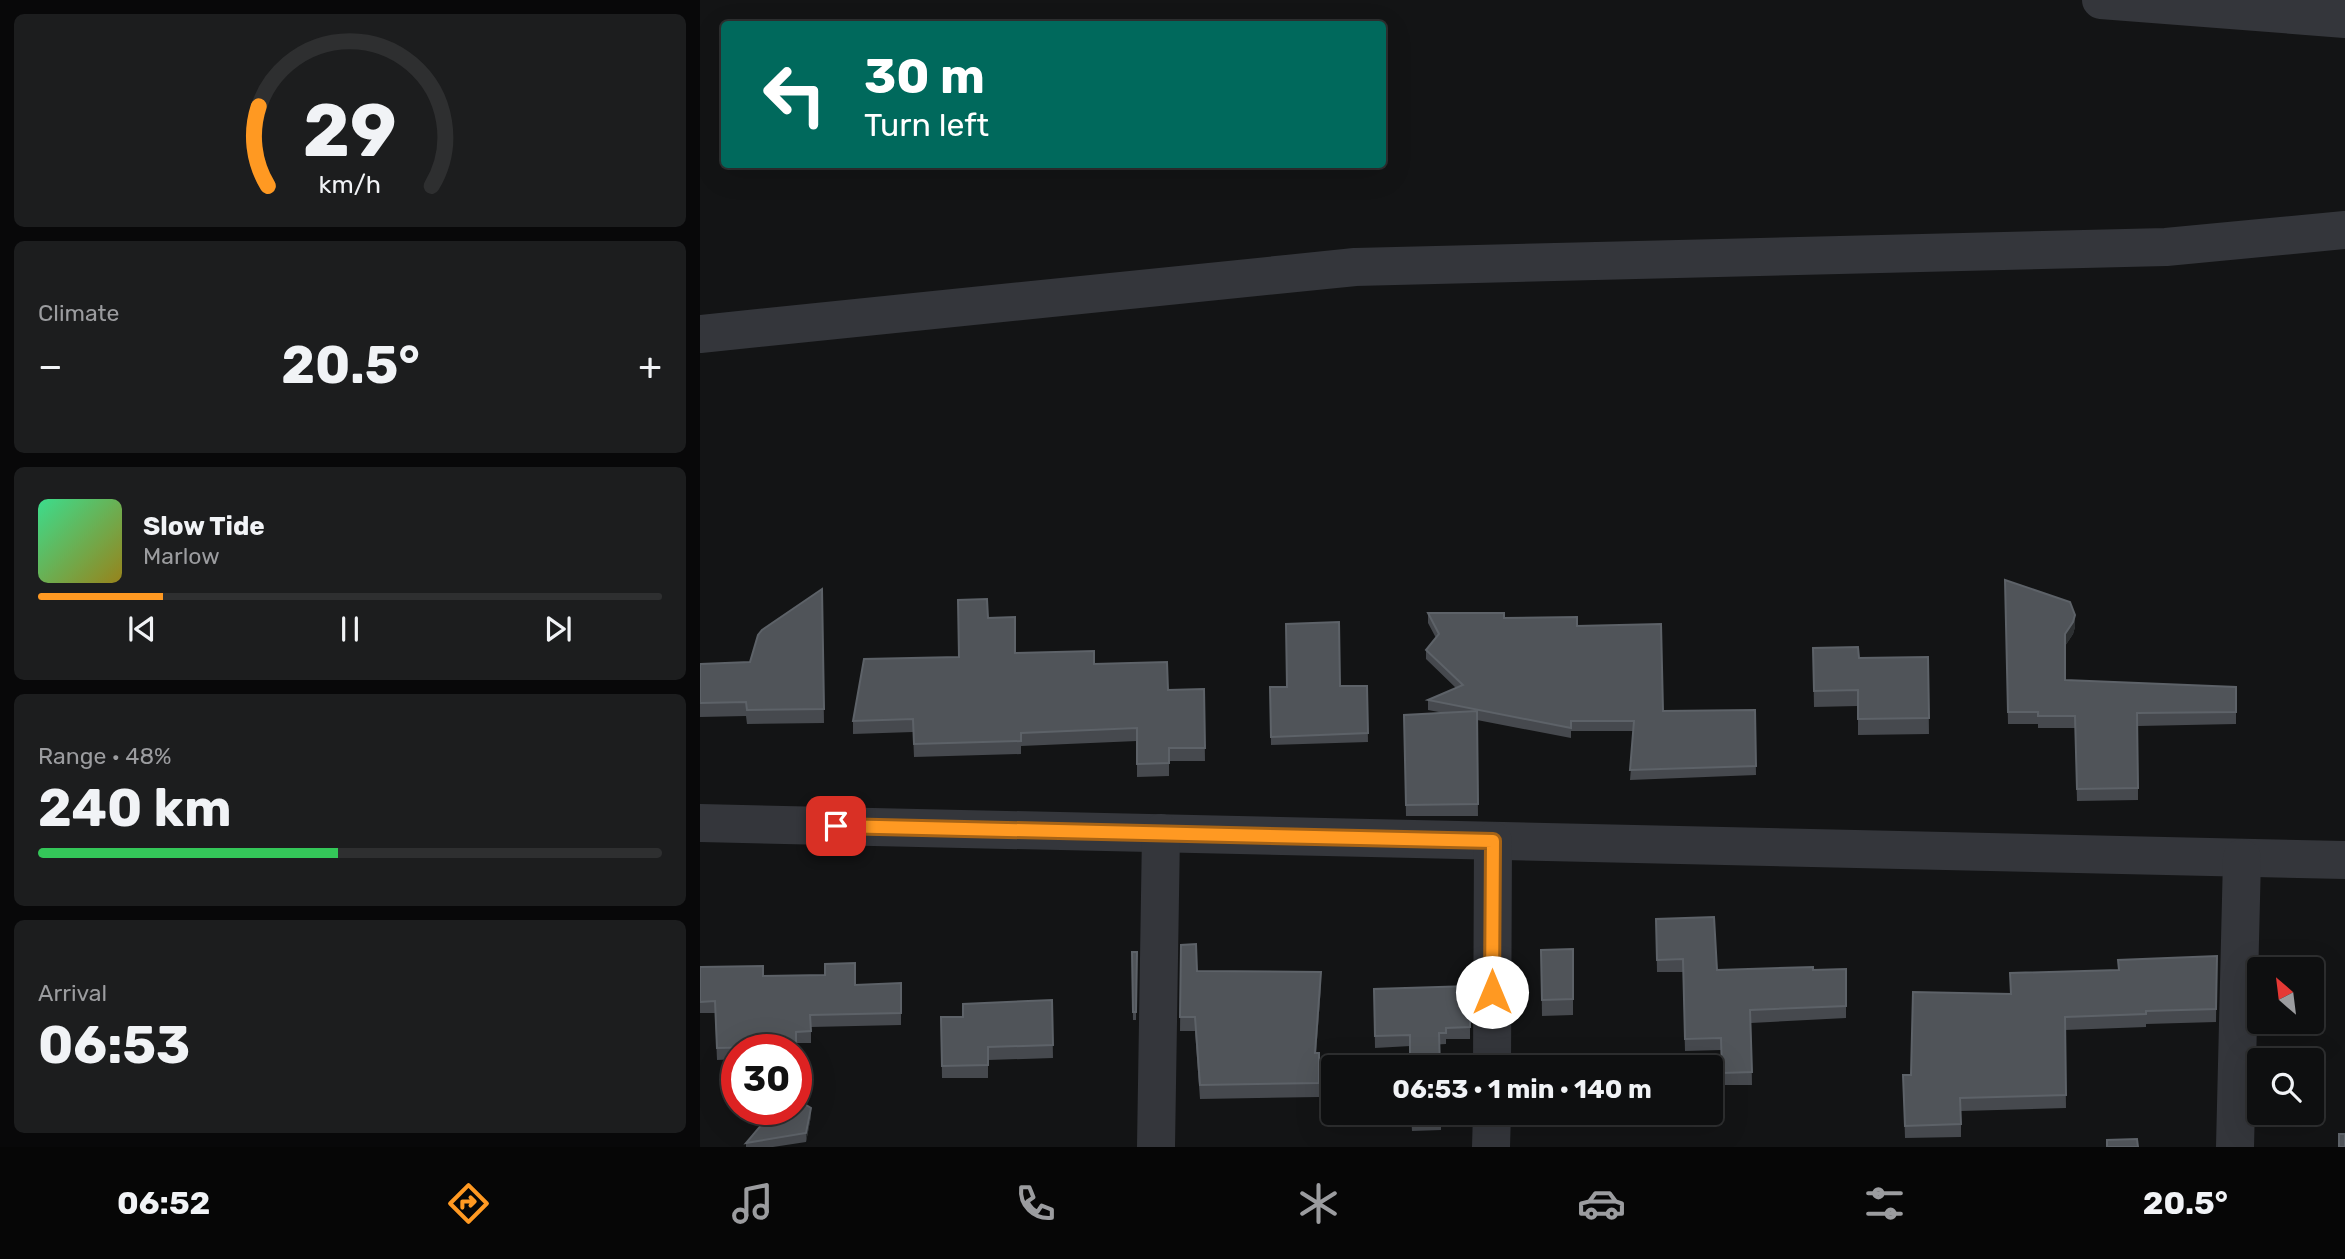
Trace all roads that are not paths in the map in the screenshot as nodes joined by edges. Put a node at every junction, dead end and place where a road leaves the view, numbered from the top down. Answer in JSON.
{"nodes":[{"id":1,"x":2101,"y":0,"type":"edge"},
{"id":2,"x":2345,"y":19,"type":"edge"},
{"id":3,"x":2345,"y":230,"type":"edge"},
{"id":4,"x":700,"y":334,"type":"edge"},
{"id":5,"x":700,"y":823,"type":"edge"},
{"id":6,"x":1161,"y":833,"type":"junction"},
{"id":7,"x":1493,"y":841,"type":"junction"},
{"id":8,"x":2242,"y":858,"type":"junction"},
{"id":9,"x":2345,"y":860,"type":"edge"},
{"id":10,"x":1492,"y":1055,"type":"edge"},
{"id":11,"x":1492,"y":1125,"type":"edge"},
{"id":12,"x":1156,"y":1147,"type":"edge"},
{"id":13,"x":1491,"y":1147,"type":"edge"},
{"id":14,"x":2235,"y":1147,"type":"edge"}],
"edges":[{"from":1,"to":2,"type":"street"},
{"from":3,"to":4,"type":"street"},
{"from":5,"to":6,"type":"street"},
{"from":6,"to":7,"type":"street"},
{"from":6,"to":12,"type":"street"},
{"from":7,"to":8,"type":"street"},
{"from":7,"to":10,"type":"street"},
{"from":8,"to":9,"type":"street"},
{"from":8,"to":14,"type":"street"},
{"from":11,"to":13,"type":"street"}]}
